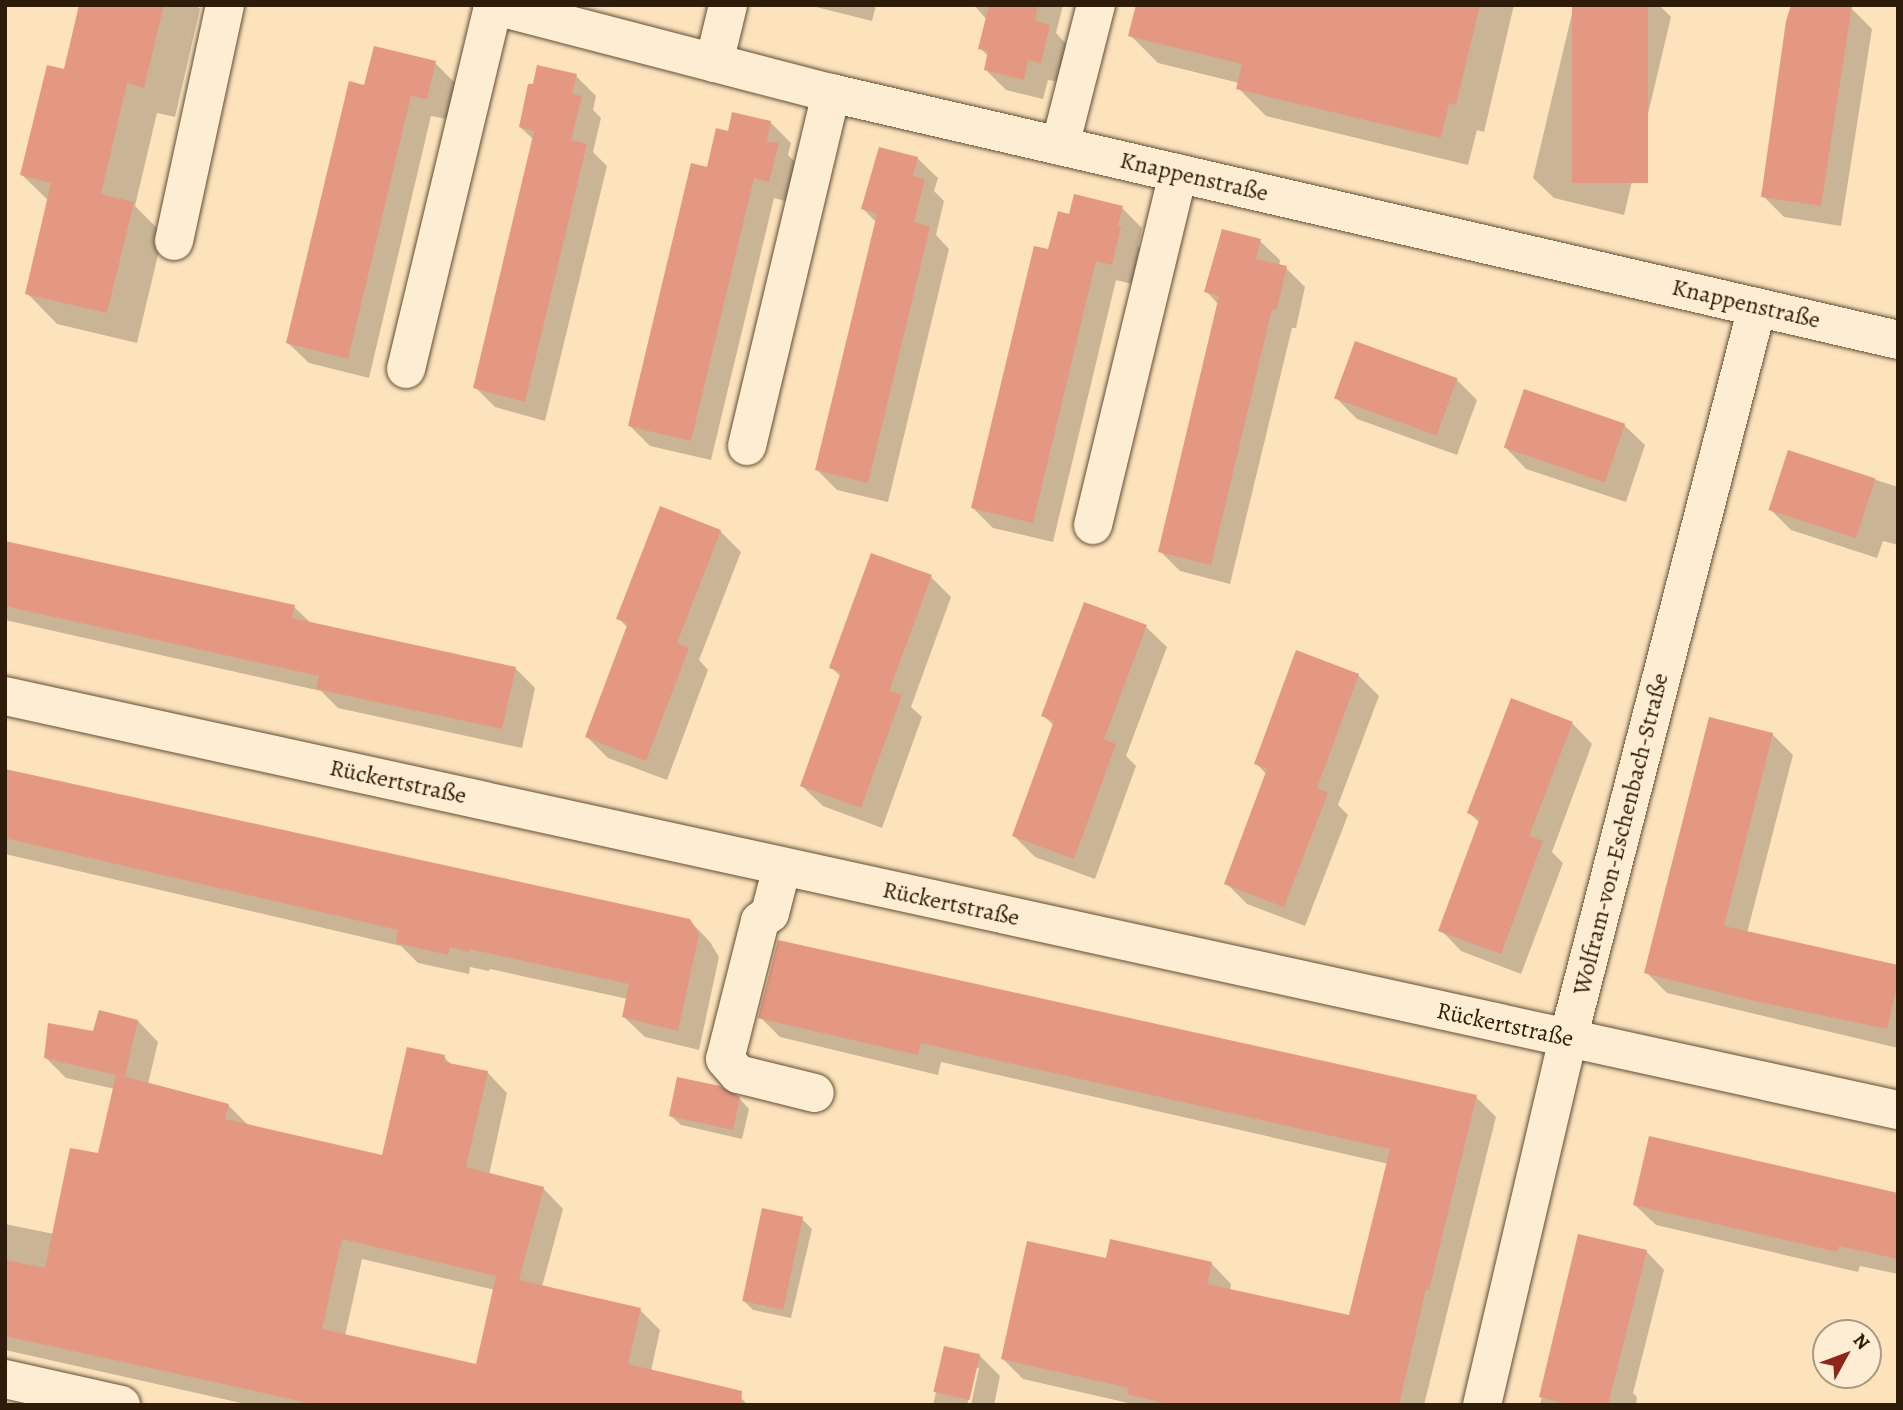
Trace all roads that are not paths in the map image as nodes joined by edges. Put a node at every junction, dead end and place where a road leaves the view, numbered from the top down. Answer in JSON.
{"nodes":[{"id":1,"x":225,"y":5,"type":"edge"},
{"id":2,"x":492,"y":5,"type":"edge"},
{"id":3,"x":728,"y":5,"type":"edge"},
{"id":4,"x":1096,"y":5,"type":"edge"},
{"id":5,"x":714,"y":63,"type":"junction"},
{"id":6,"x":831,"y":93,"type":"junction"},
{"id":7,"x":1060,"y":146,"type":"junction"},
{"id":8,"x":1178,"y":173,"type":"junction"},
{"id":9,"x":174,"y":241,"type":"dead end"},
{"id":10,"x":1757,"y":307,"type":"junction"},
{"id":11,"x":1898,"y":340,"type":"edge"},
{"id":12,"x":406,"y":369,"type":"dead end"},
{"id":13,"x":747,"y":446,"type":"dead end"},
{"id":14,"x":1093,"y":525,"type":"dead end"},
{"id":15,"x":5,"y":696,"type":"edge"},
{"id":16,"x":782,"y":867,"type":"junction"},
{"id":17,"x":1568,"y":1039,"type":"junction"},
{"id":18,"x":815,"y":1093,"type":"dead end"},
{"id":19,"x":1898,"y":1110,"type":"edge"},
{"id":20,"x":5,"y":1379,"type":"edge"},
{"id":21,"x":121,"y":1405,"type":"edge"},
{"id":22,"x":1482,"y":1405,"type":"edge"}],
"edges":[{"from":1,"to":9,"type":"street"},
{"from":2,"to":5,"type":"street","name":"Knappenstraße"},
{"from":2,"to":12,"type":"street"},
{"from":3,"to":5,"type":"street"},
{"from":4,"to":7,"type":"street"},
{"from":5,"to":6,"type":"street","name":"Knappenstraße"},
{"from":6,"to":7,"type":"street","name":"Knappenstraße"},
{"from":6,"to":13,"type":"street"},
{"from":7,"to":8,"type":"street","name":"Knappenstraße"},
{"from":8,"to":10,"type":"street","name":"Knappenstraße"},
{"from":8,"to":14,"type":"street"},
{"from":10,"to":11,"type":"street","name":"Knappenstraße"},
{"from":10,"to":17,"type":"street","name":"Wolfram-von-Eschenbach-Straße"},
{"from":15,"to":16,"type":"street","name":"Rückertstraße"},
{"from":16,"to":17,"type":"street","name":"Rückertstraße"},
{"from":16,"to":18,"type":"street"},
{"from":17,"to":19,"type":"street","name":"Rückertstraße"},
{"from":17,"to":22,"type":"street","name":"Wolfram-von-Eschenbach-Straße"},
{"from":20,"to":21,"type":"street"}]}
